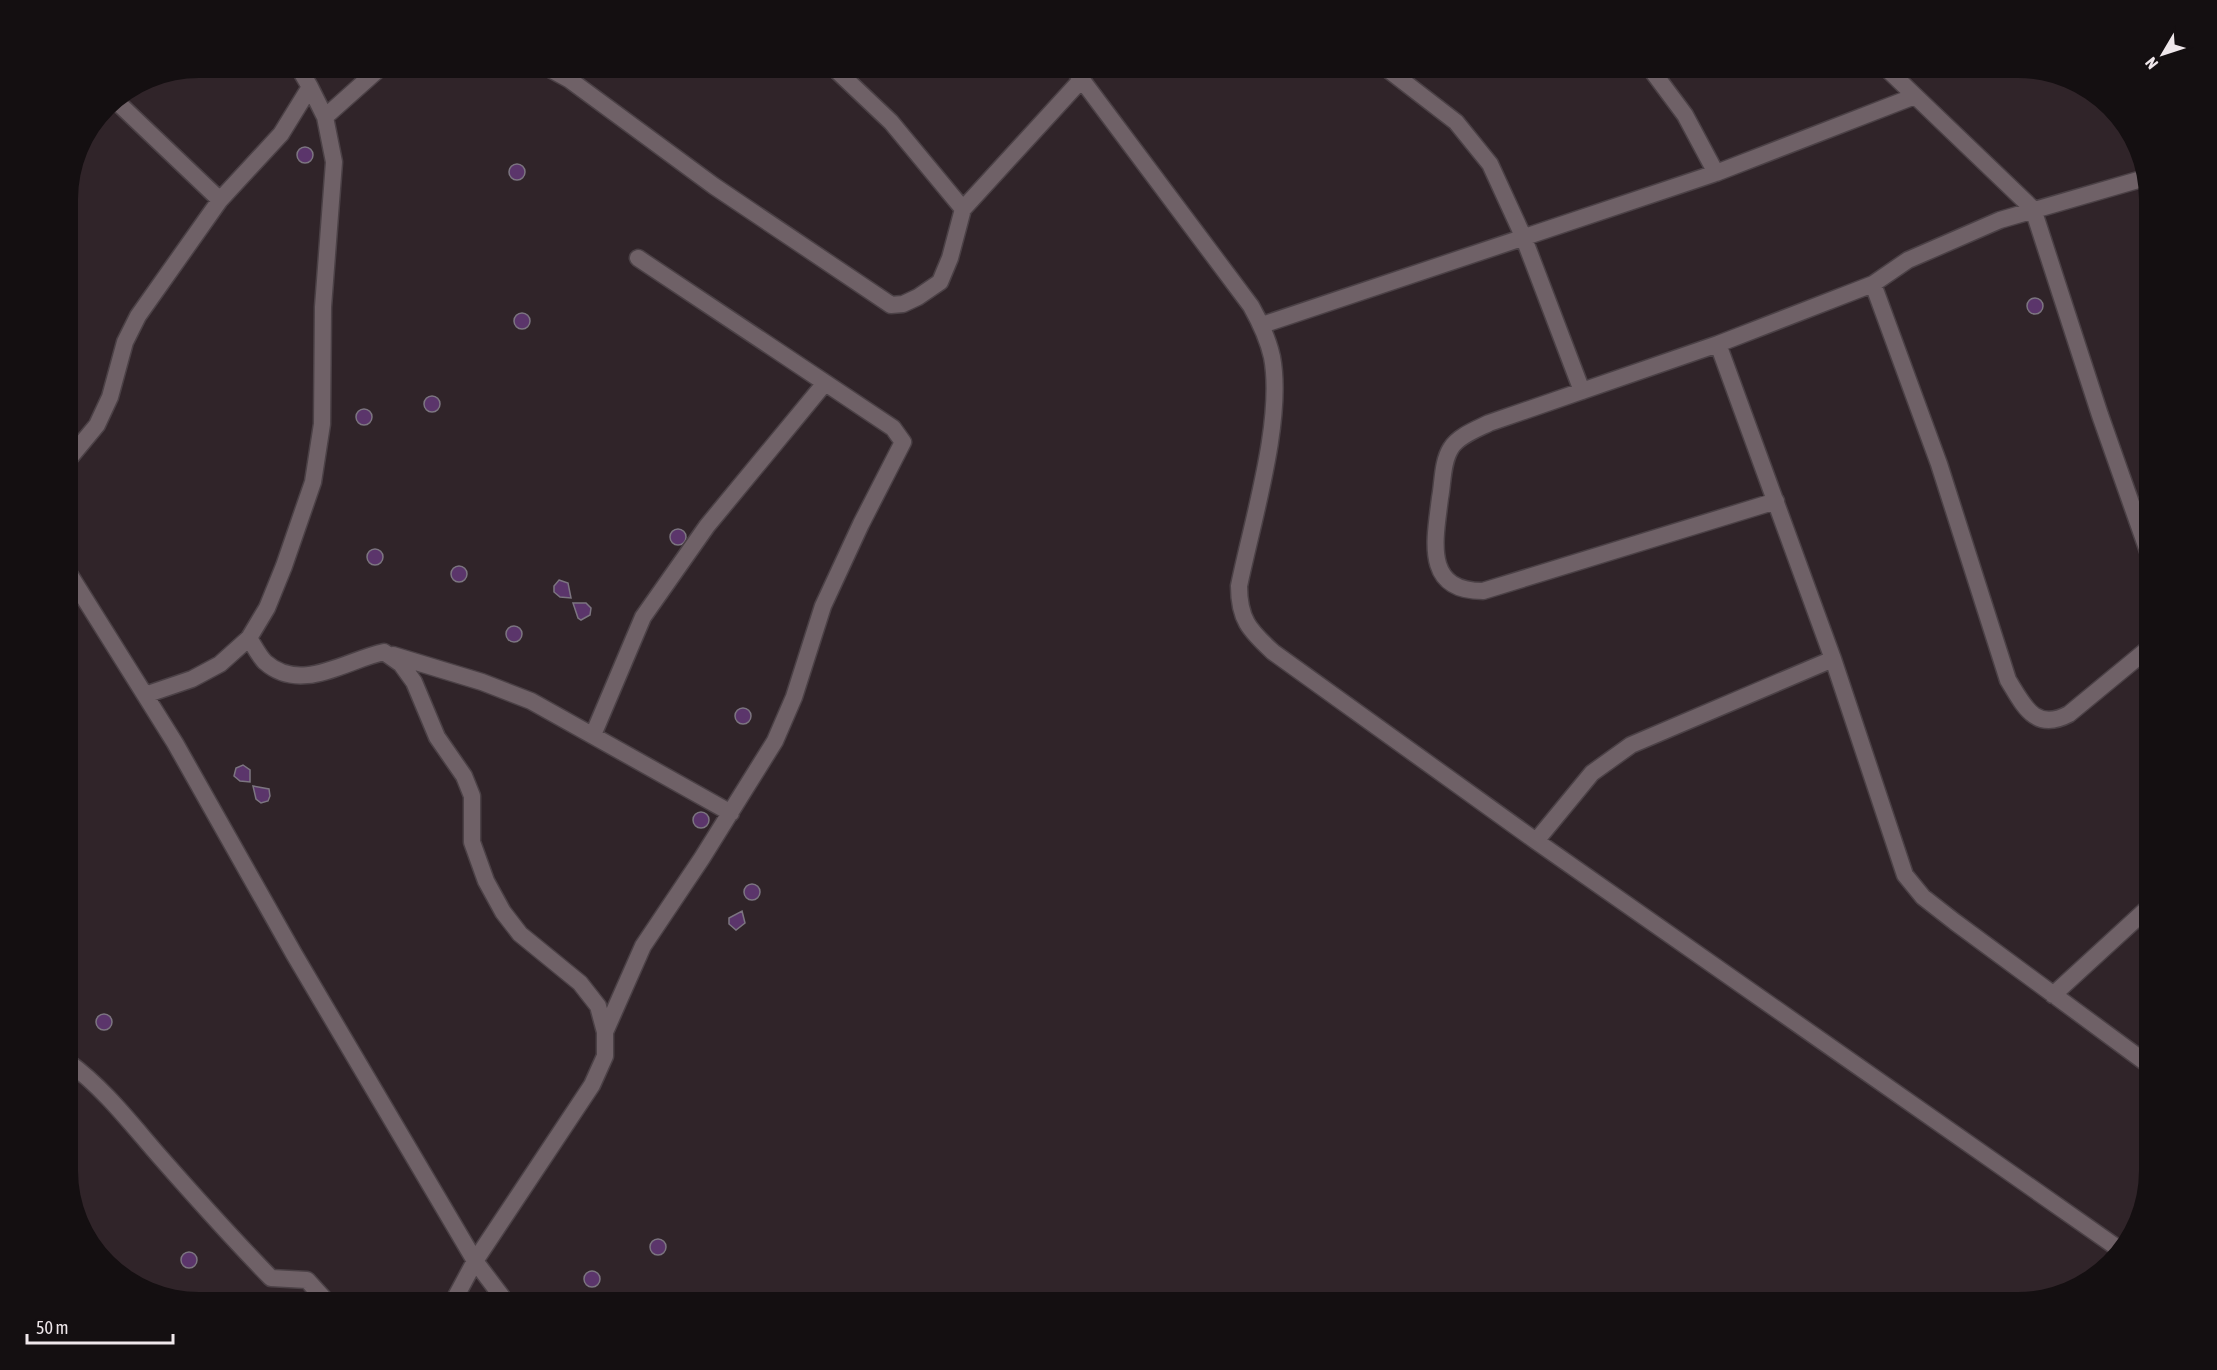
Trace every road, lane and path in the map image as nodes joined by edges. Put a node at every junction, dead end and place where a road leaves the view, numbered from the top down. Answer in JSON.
{"nodes":[{"id":1,"x":305,"y":78,"type":"edge"},
{"id":2,"x":369,"y":78,"type":"edge"},
{"id":3,"x":565,"y":78,"type":"edge"},
{"id":4,"x":845,"y":78,"type":"edge"},
{"id":5,"x":1073,"y":78,"type":"edge"},
{"id":6,"x":1081,"y":78,"type":"edge"},
{"id":7,"x":1399,"y":78,"type":"edge"},
{"id":8,"x":1657,"y":78,"type":"edge"},
{"id":9,"x":1896,"y":78,"type":"edge"},
{"id":10,"x":310,"y":87,"type":"junction"},
{"id":11,"x":1915,"y":96,"type":"junction"},
{"id":12,"x":121,"y":106,"type":"edge"},
{"id":13,"x":325,"y":117,"type":"junction"},
{"id":14,"x":1716,"y":173,"type":"junction"},
{"id":15,"x":2138,"y":180,"type":"edge"},
{"id":16,"x":220,"y":200,"type":"junction"},
{"id":17,"x":963,"y":209,"type":"junction"},
{"id":18,"x":2033,"y":209,"type":"junction"},
{"id":19,"x":1522,"y":236,"type":"junction"},
{"id":20,"x":638,"y":258,"type":"dead end"},
{"id":21,"x":1873,"y":284,"type":"junction"},
{"id":22,"x":1262,"y":326,"type":"junction"},
{"id":23,"x":1718,"y":344,"type":"junction"},
{"id":24,"x":825,"y":383,"type":"junction"},
{"id":25,"x":1582,"y":391,"type":"junction"},
{"id":26,"x":78,"y":447,"type":"edge"},
{"id":27,"x":1776,"y":501,"type":"junction"},
{"id":28,"x":2139,"y":526,"type":"edge"},
{"id":29,"x":78,"y":588,"type":"edge"},
{"id":30,"x":249,"y":638,"type":"junction"},
{"id":31,"x":384,"y":652,"type":"junction"},
{"id":32,"x":2139,"y":656,"type":"edge"},
{"id":33,"x":1833,"y":659,"type":"junction"},
{"id":34,"x":145,"y":695,"type":"junction"},
{"id":35,"x":593,"y":735,"type":"junction"},
{"id":36,"x":731,"y":813,"type":"junction"},
{"id":37,"x":1536,"y":841,"type":"junction"},
{"id":38,"x":2139,"y":916,"type":"edge"},
{"id":39,"x":2053,"y":995,"type":"junction"},
{"id":40,"x":605,"y":1032,"type":"junction"},
{"id":41,"x":2139,"y":1057,"type":"edge"},
{"id":42,"x":78,"y":1069,"type":"edge"},
{"id":43,"x":2114,"y":1245,"type":"edge"},
{"id":44,"x":475,"y":1261,"type":"junction"},
{"id":45,"x":317,"y":1292,"type":"edge"},
{"id":46,"x":458,"y":1292,"type":"edge"},
{"id":47,"x":498,"y":1292,"type":"edge"}],
"edges":[{"from":1,"to":10,"type":"street"},
{"from":2,"to":13,"type":"street"},
{"from":3,"to":17,"type":"street"},
{"from":4,"to":17,"type":"street"},
{"from":5,"to":17,"type":"street"},
{"from":6,"to":22,"type":"street"},
{"from":7,"to":19,"type":"street"},
{"from":8,"to":14,"type":"street"},
{"from":9,"to":11,"type":"street"},
{"from":10,"to":13,"type":"street"},
{"from":10,"to":16,"type":"street"},
{"from":11,"to":14,"type":"street"},
{"from":11,"to":18,"type":"street"},
{"from":12,"to":16,"type":"street"},
{"from":13,"to":30,"type":"street"},
{"from":14,"to":19,"type":"street"},
{"from":15,"to":18,"type":"street"},
{"from":16,"to":26,"type":"street"},
{"from":18,"to":21,"type":"street"},
{"from":18,"to":28,"type":"street"},
{"from":19,"to":22,"type":"street"},
{"from":19,"to":25,"type":"street"},
{"from":20,"to":24,"type":"street"},
{"from":21,"to":23,"type":"street"},
{"from":21,"to":32,"type":"street"},
{"from":22,"to":37,"type":"street"},
{"from":23,"to":25,"type":"street"},
{"from":23,"to":27,"type":"street"},
{"from":24,"to":35,"type":"street"},
{"from":24,"to":36,"type":"street"},
{"from":25,"to":27,"type":"street"},
{"from":27,"to":33,"type":"street"},
{"from":29,"to":34,"type":"street"},
{"from":30,"to":31,"type":"street"},
{"from":30,"to":34,"type":"street"},
{"from":31,"to":35,"type":"street"},
{"from":31,"to":40,"type":"street"},
{"from":33,"to":37,"type":"street"},
{"from":33,"to":39,"type":"street"},
{"from":34,"to":44,"type":"street"},
{"from":35,"to":36,"type":"street"},
{"from":36,"to":40,"type":"street"},
{"from":37,"to":43,"type":"street"},
{"from":38,"to":39,"type":"street"},
{"from":39,"to":41,"type":"street"},
{"from":40,"to":44,"type":"street"},
{"from":42,"to":45,"type":"street"},
{"from":44,"to":46,"type":"street"},
{"from":44,"to":47,"type":"street"}]}
